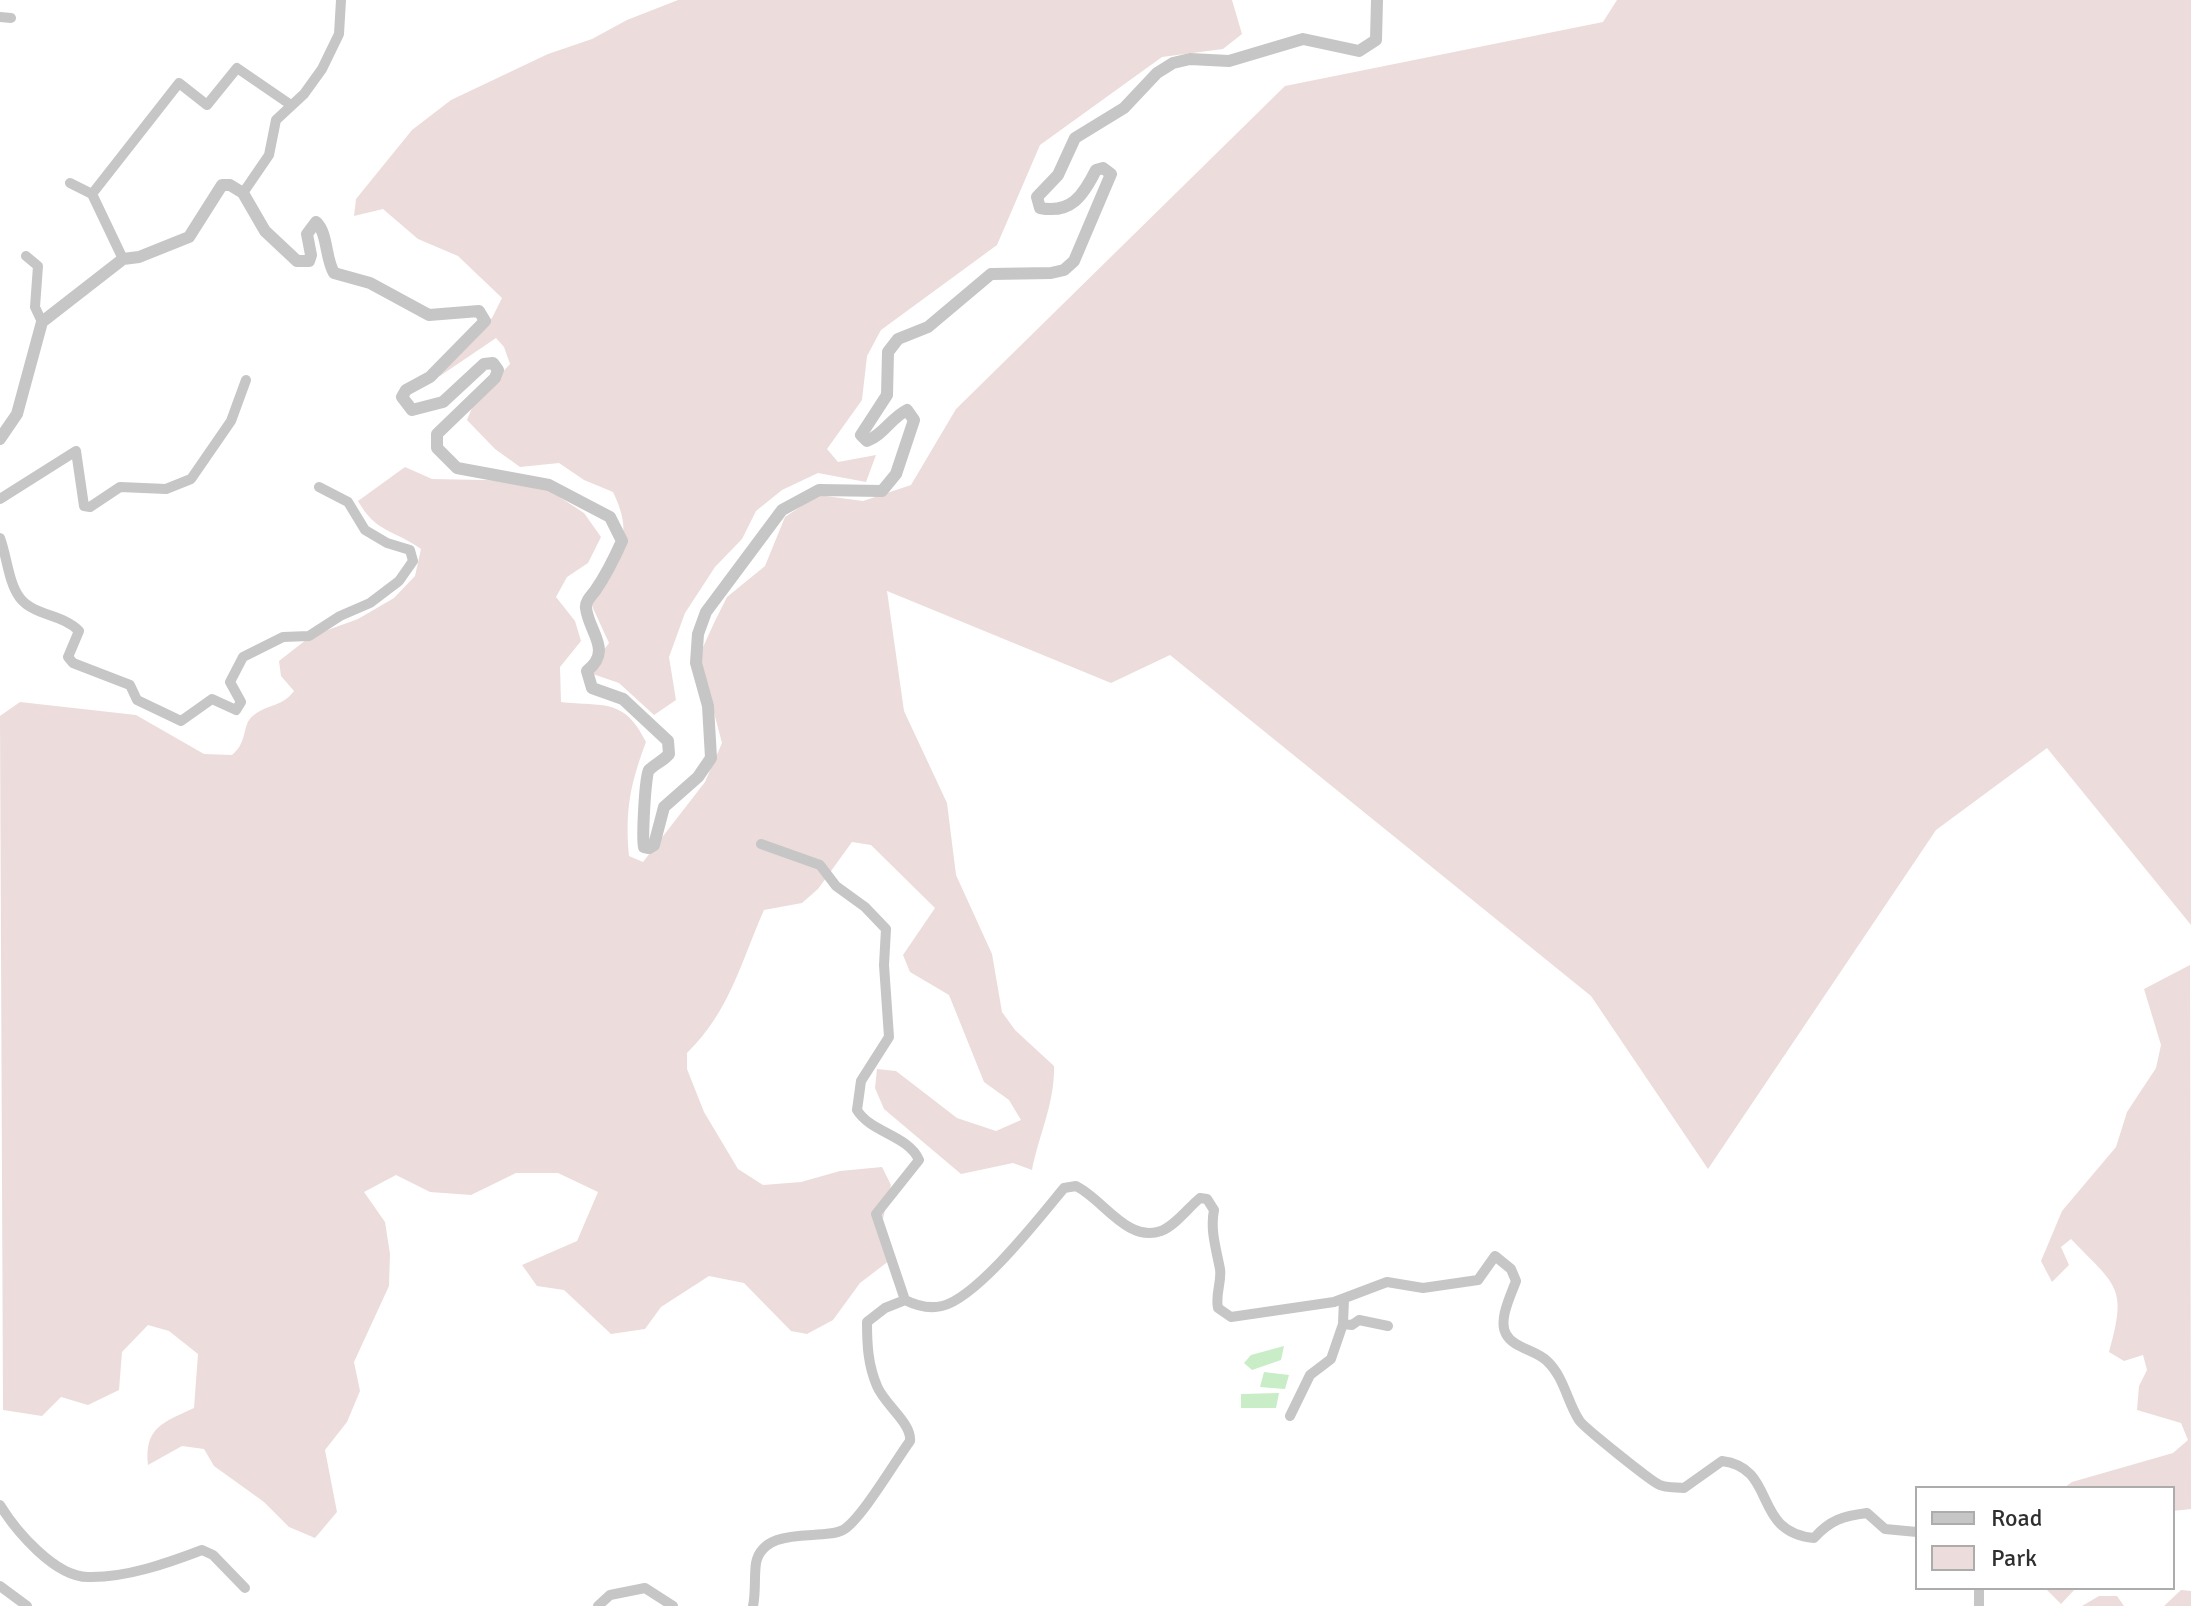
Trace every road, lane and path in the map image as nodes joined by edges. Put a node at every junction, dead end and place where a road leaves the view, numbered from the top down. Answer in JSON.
{"nodes":[{"id":1,"x":341,"y":0,"type":"edge"},
{"id":2,"x":1377,"y":0,"type":"edge"},
{"id":3,"x":291,"y":105,"type":"junction"},
{"id":4,"x":70,"y":183,"type":"dead end"},
{"id":5,"x":243,"y":193,"type":"junction"},
{"id":6,"x":92,"y":194,"type":"junction"},
{"id":7,"x":26,"y":256,"type":"dead end"},
{"id":8,"x":123,"y":259,"type":"junction"},
{"id":9,"x":42,"y":322,"type":"junction"},
{"id":10,"x":246,"y":380,"type":"dead end"},
{"id":11,"x":0,"y":439,"type":"edge"},
{"id":12,"x":319,"y":487,"type":"dead end"},
{"id":13,"x":0,"y":499,"type":"edge"},
{"id":14,"x":0,"y":538,"type":"edge"},
{"id":15,"x":761,"y":844,"type":"dead end"},
{"id":16,"x":1344,"y":1299,"type":"junction"},
{"id":17,"x":905,"y":1300,"type":"junction"},
{"id":18,"x":1343,"y":1324,"type":"junction"},
{"id":19,"x":1388,"y":1326,"type":"dead end"},
{"id":20,"x":1290,"y":1416,"type":"dead end"},
{"id":21,"x":0,"y":1505,"type":"edge"},
{"id":22,"x":1915,"y":1532,"type":"edge"},
{"id":23,"x":0,"y":1586,"type":"edge"},
{"id":24,"x":245,"y":1588,"type":"dead end"},
{"id":25,"x":27,"y":1606,"type":"edge"},
{"id":26,"x":598,"y":1606,"type":"edge"},
{"id":27,"x":673,"y":1606,"type":"edge"},
{"id":28,"x":753,"y":1606,"type":"edge"}],
"edges":[{"from":1,"to":3,"type":"street"},
{"from":2,"to":5,"type":"street"},
{"from":3,"to":5,"type":"street"},
{"from":3,"to":6,"type":"street"},
{"from":4,"to":6,"type":"street"},
{"from":5,"to":8,"type":"street"},
{"from":6,"to":8,"type":"street"},
{"from":7,"to":9,"type":"street"},
{"from":8,"to":9,"type":"street"},
{"from":9,"to":11,"type":"street"},
{"from":10,"to":13,"type":"street"},
{"from":12,"to":14,"type":"street"},
{"from":15,"to":17,"type":"street"},
{"from":16,"to":17,"type":"street"},
{"from":16,"to":18,"type":"street"},
{"from":16,"to":22,"type":"street"},
{"from":17,"to":28,"type":"street"},
{"from":18,"to":19,"type":"street"},
{"from":18,"to":20,"type":"street"},
{"from":21,"to":24,"type":"street"},
{"from":23,"to":25,"type":"street"},
{"from":26,"to":27,"type":"street"}]}
